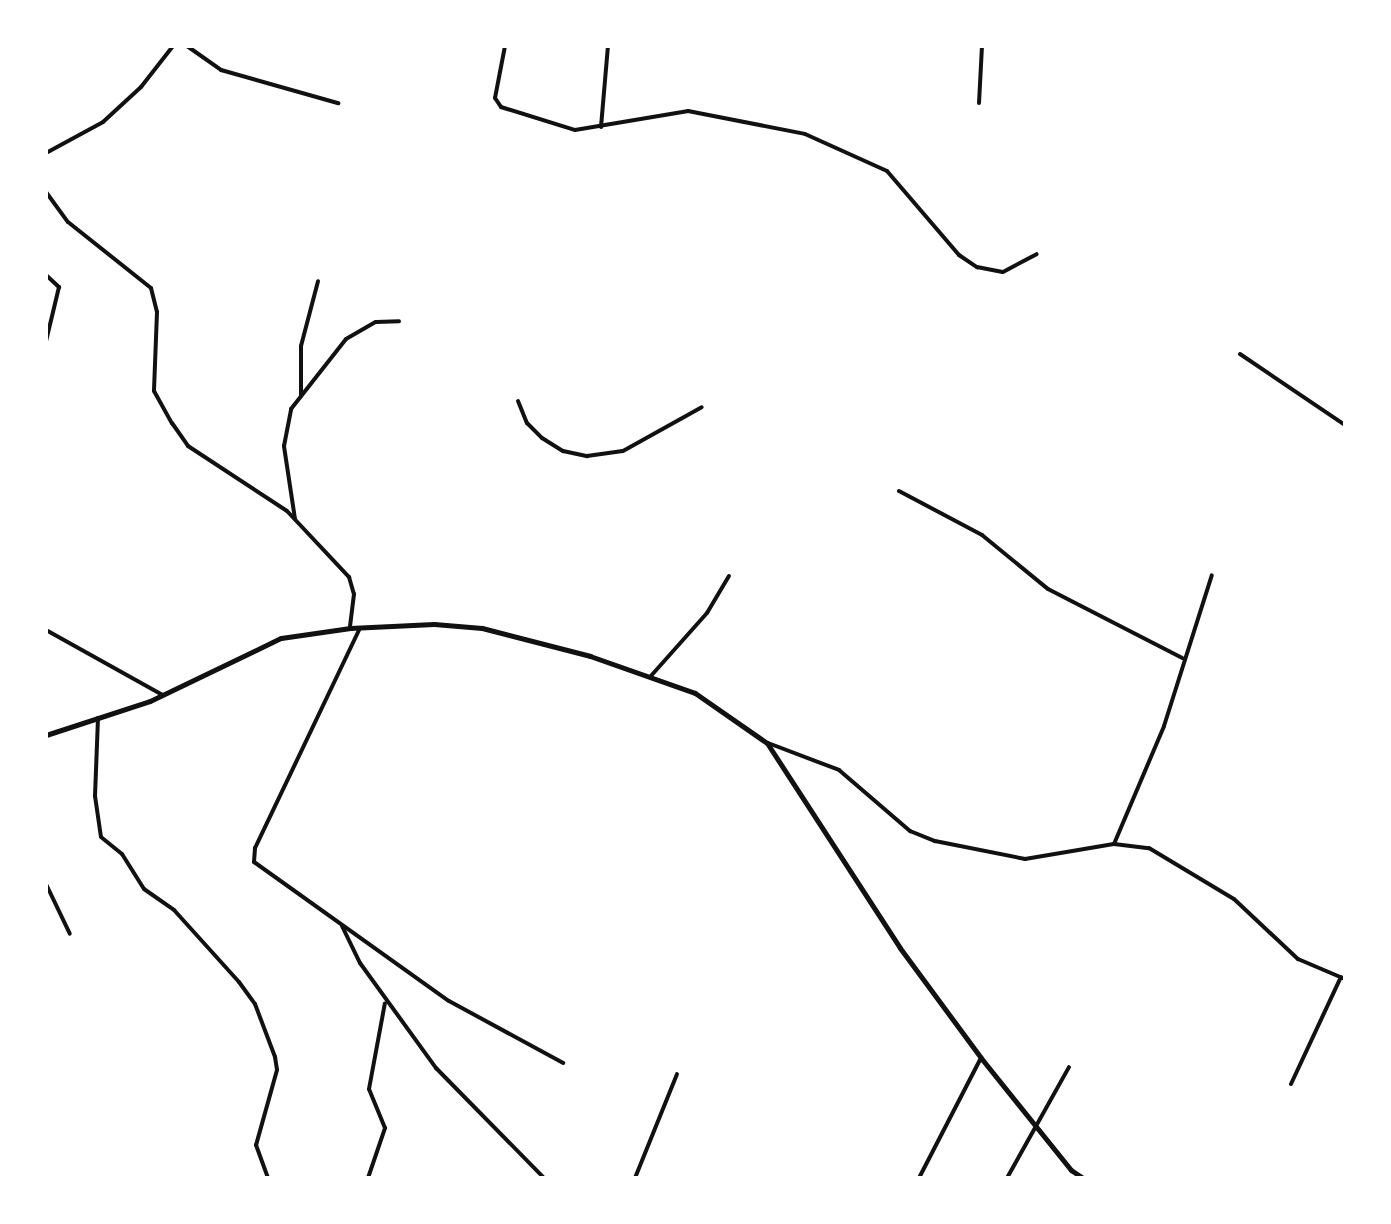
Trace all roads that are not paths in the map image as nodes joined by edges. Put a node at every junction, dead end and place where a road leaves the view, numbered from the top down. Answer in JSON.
{"nodes":[{"id":1,"x":173,"y":46,"type":"edge"},
{"id":2,"x":187,"y":46,"type":"edge"},
{"id":3,"x":505,"y":46,"type":"edge"},
{"id":4,"x":608,"y":46,"type":"edge"},
{"id":5,"x":982,"y":46,"type":"edge"},
{"id":6,"x":338,"y":103,"type":"dead end"},
{"id":7,"x":979,"y":103,"type":"dead end"},
{"id":8,"x":601,"y":127,"type":"junction"},
{"id":9,"x":46,"y":153,"type":"edge"},
{"id":10,"x":46,"y":192,"type":"edge"},
{"id":11,"x":1037,"y":254,"type":"dead end"},
{"id":12,"x":46,"y":275,"type":"edge"},
{"id":13,"x":318,"y":281,"type":"dead end"},
{"id":14,"x":399,"y":321,"type":"dead end"},
{"id":15,"x":46,"y":341,"type":"edge"},
{"id":16,"x":1240,"y":354,"type":"dead end"},
{"id":17,"x":301,"y":396,"type":"junction"},
{"id":18,"x":518,"y":401,"type":"dead end"},
{"id":19,"x":702,"y":407,"type":"dead end"},
{"id":20,"x":1345,"y":425,"type":"edge"},
{"id":21,"x":899,"y":491,"type":"dead end"},
{"id":22,"x":295,"y":521,"type":"junction"},
{"id":23,"x":1212,"y":575,"type":"dead end"},
{"id":24,"x":729,"y":576,"type":"dead end"},
{"id":25,"x":350,"y":628,"type":"junction"},
{"id":26,"x":360,"y":628,"type":"junction"},
{"id":27,"x":46,"y":630,"type":"edge"},
{"id":28,"x":1182,"y":658,"type":"junction"},
{"id":29,"x":650,"y":677,"type":"junction"},
{"id":30,"x":163,"y":695,"type":"junction"},
{"id":31,"x":99,"y":716,"type":"junction"},
{"id":32,"x":46,"y":735,"type":"edge"},
{"id":33,"x":767,"y":743,"type":"junction"},
{"id":34,"x":1114,"y":844,"type":"junction"},
{"id":35,"x":46,"y":884,"type":"edge"},
{"id":36,"x":341,"y":923,"type":"junction"},
{"id":37,"x":70,"y":934,"type":"dead end"},
{"id":38,"x":1343,"y":978,"type":"edge"},
{"id":39,"x":386,"y":1000,"type":"junction"},
{"id":40,"x":981,"y":1058,"type":"junction"},
{"id":41,"x":563,"y":1063,"type":"dead end"},
{"id":42,"x":1069,"y":1067,"type":"dead end"},
{"id":43,"x":677,"y":1074,"type":"dead end"},
{"id":44,"x":1291,"y":1084,"type":"dead end"},
{"id":45,"x":1035,"y":1125,"type":"junction"},
{"id":46,"x":268,"y":1178,"type":"edge"},
{"id":47,"x":368,"y":1178,"type":"edge"},
{"id":48,"x":544,"y":1178,"type":"edge"},
{"id":49,"x":635,"y":1178,"type":"edge"},
{"id":50,"x":919,"y":1178,"type":"edge"},
{"id":51,"x":1007,"y":1178,"type":"edge"},
{"id":52,"x":1083,"y":1178,"type":"edge"}],
"edges":[{"from":1,"to":9,"type":"street"},
{"from":2,"to":6,"type":"street"},
{"from":3,"to":8,"type":"street"},
{"from":4,"to":8,"type":"street"},
{"from":5,"to":7,"type":"street"},
{"from":8,"to":11,"type":"street"},
{"from":10,"to":22,"type":"street"},
{"from":12,"to":15,"type":"street"},
{"from":13,"to":17,"type":"street"},
{"from":14,"to":17,"type":"street"},
{"from":16,"to":20,"type":"street"},
{"from":17,"to":22,"type":"street"},
{"from":18,"to":19,"type":"street"},
{"from":21,"to":28,"type":"street"},
{"from":22,"to":25,"type":"street"},
{"from":23,"to":28,"type":"street"},
{"from":24,"to":29,"type":"street"},
{"from":25,"to":26,"type":"street"},
{"from":25,"to":30,"type":"street"},
{"from":26,"to":29,"type":"street"},
{"from":26,"to":36,"type":"street"},
{"from":27,"to":30,"type":"street"},
{"from":28,"to":34,"type":"street"},
{"from":29,"to":33,"type":"street"},
{"from":30,"to":31,"type":"street"},
{"from":31,"to":32,"type":"street"},
{"from":31,"to":46,"type":"street"},
{"from":33,"to":34,"type":"street"},
{"from":33,"to":40,"type":"street"},
{"from":34,"to":38,"type":"street"},
{"from":35,"to":37,"type":"street"},
{"from":36,"to":39,"type":"street"},
{"from":36,"to":41,"type":"street"},
{"from":38,"to":44,"type":"street"},
{"from":39,"to":47,"type":"street"},
{"from":39,"to":48,"type":"street"},
{"from":40,"to":45,"type":"street"},
{"from":40,"to":50,"type":"street"},
{"from":42,"to":45,"type":"street"},
{"from":43,"to":49,"type":"street"},
{"from":45,"to":51,"type":"street"},
{"from":45,"to":52,"type":"street"}]}
